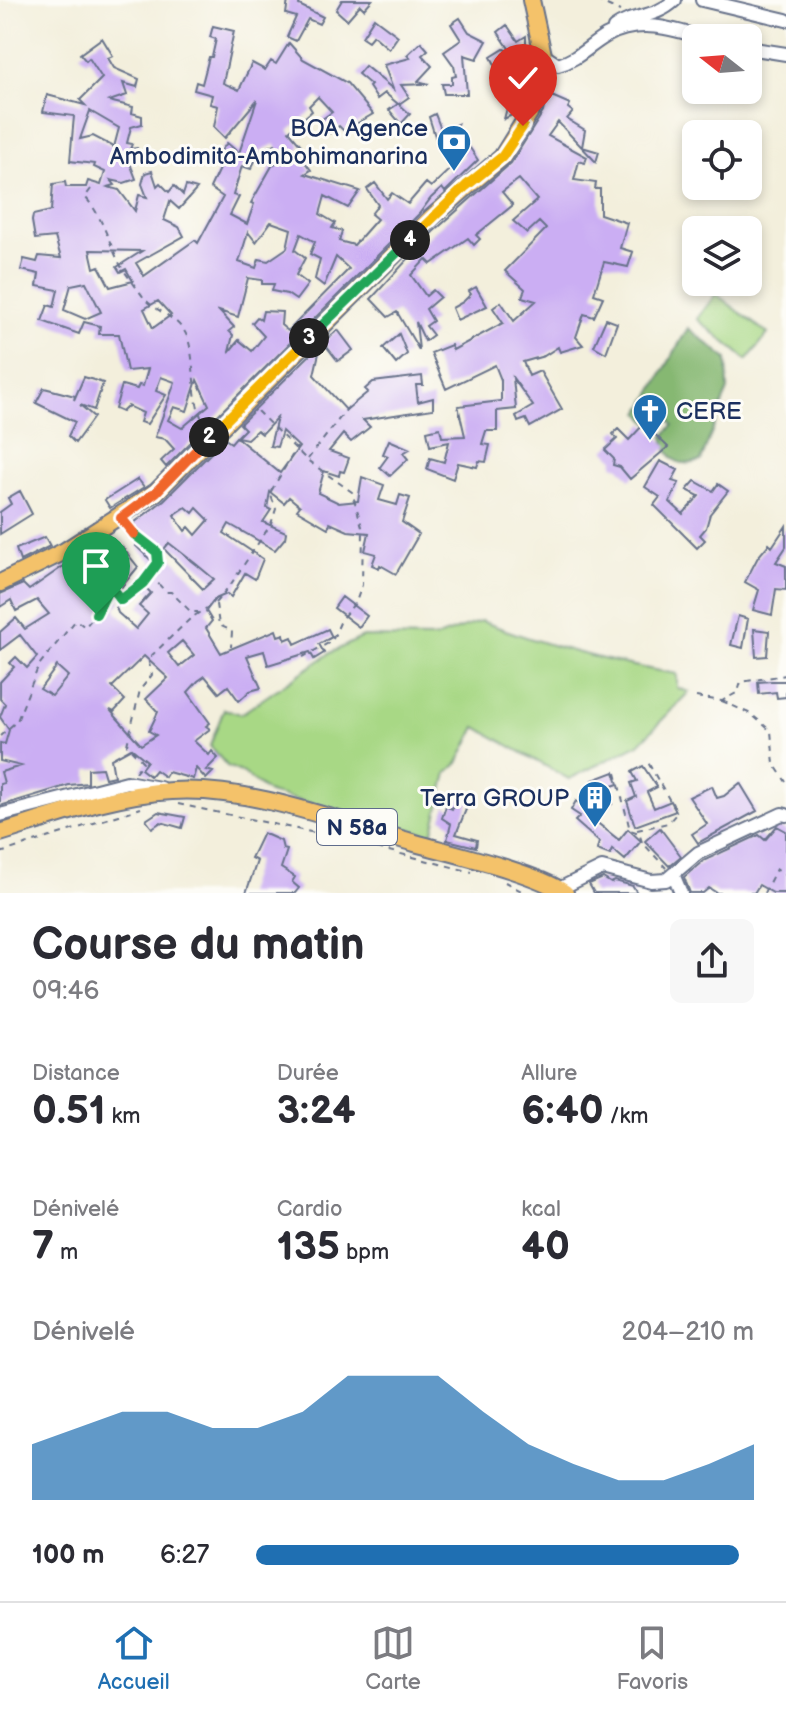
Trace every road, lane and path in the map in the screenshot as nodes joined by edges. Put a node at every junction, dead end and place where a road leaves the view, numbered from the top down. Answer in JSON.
{"nodes":[{"id":1,"x":531,"y":0,"type":"edge"},
{"id":2,"x":596,"y":0,"type":"edge"},
{"id":3,"x":675,"y":0,"type":"edge"},
{"id":4,"x":702,"y":0,"type":"edge"},
{"id":5,"x":786,"y":20,"type":"edge"},
{"id":6,"x":613,"y":30,"type":"junction"},
{"id":7,"x":682,"y":32,"type":"edge"},
{"id":8,"x":762,"y":50,"type":"edge"},
{"id":9,"x":786,"y":54,"type":"edge"},
{"id":10,"x":543,"y":55,"type":"junction"},
{"id":11,"x":91,"y":189,"type":"dead end"},
{"id":12,"x":250,"y":398,"type":"junction"},
{"id":13,"x":349,"y":406,"type":"dead end"},
{"id":14,"x":220,"y":426,"type":"junction"},
{"id":15,"x":297,"y":447,"type":"junction"},
{"id":16,"x":307,"y":460,"type":"junction"},
{"id":17,"x":121,"y":518,"type":"junction"},
{"id":18,"x":152,"y":570,"type":"junction"},
{"id":19,"x":0,"y":583,"type":"edge"},
{"id":20,"x":216,"y":602,"type":"junction"},
{"id":21,"x":199,"y":613,"type":"junction"},
{"id":22,"x":231,"y":647,"type":"dead end"},
{"id":23,"x":303,"y":657,"type":"dead end"},
{"id":24,"x":786,"y":675,"type":"edge"},
{"id":25,"x":696,"y":697,"type":"dead end"},
{"id":26,"x":722,"y":701,"type":"junction"},
{"id":27,"x":0,"y":736,"type":"edge"},
{"id":28,"x":646,"y":759,"type":"dead end"},
{"id":29,"x":616,"y":773,"type":"dead end"},
{"id":30,"x":127,"y":782,"type":"junction"},
{"id":31,"x":786,"y":782,"type":"edge"},
{"id":32,"x":174,"y":797,"type":"junction"},
{"id":33,"x":147,"y":806,"type":"dead end"},
{"id":34,"x":0,"y":815,"type":"edge"},
{"id":35,"x":786,"y":815,"type":"edge"},
{"id":36,"x":635,"y":831,"type":"junction"},
{"id":37,"x":0,"y":833,"type":"edge"},
{"id":38,"x":0,"y":853,"type":"edge"},
{"id":39,"x":471,"y":872,"type":"dead end"},
{"id":40,"x":673,"y":874,"type":"junction"},
{"id":41,"x":786,"y":876,"type":"edge"},
{"id":42,"x":500,"y":879,"type":"dead end"},
{"id":43,"x":562,"y":891,"type":"edge"},
{"id":44,"x":525,"y":893,"type":"edge"},
{"id":45,"x":681,"y":893,"type":"edge"},
{"id":46,"x":764,"y":893,"type":"edge"}],
"edges":[{"from":1,"to":10,"type":"main road"},
{"from":2,"to":6,"type":"path"},
{"from":3,"to":6,"type":"street"},
{"from":4,"to":5,"type":"street"},
{"from":6,"to":7,"type":"street"},
{"from":6,"to":10,"type":"street"},
{"from":8,"to":9,"type":"street"},
{"from":10,"to":12,"type":"main road"},
{"from":11,"to":14,"type":"path"},
{"from":12,"to":14,"type":"main road"},
{"from":12,"to":15,"type":"path"},
{"from":13,"to":16,"type":"path"},
{"from":14,"to":17,"type":"main road"},
{"from":15,"to":16,"type":"path"},
{"from":15,"to":20,"type":"path"},
{"from":16,"to":23,"type":"path"},
{"from":17,"to":18,"type":"path"},
{"from":17,"to":19,"type":"main road"},
{"from":18,"to":21,"type":"path"},
{"from":18,"to":27,"type":"path"},
{"from":20,"to":21,"type":"path"},
{"from":20,"to":22,"type":"path"},
{"from":21,"to":30,"type":"path"},
{"from":24,"to":26,"type":"path"},
{"from":25,"to":26,"type":"path"},
{"from":26,"to":31,"type":"path"},
{"from":28,"to":36,"type":"path"},
{"from":29,"to":36,"type":"path"},
{"from":30,"to":32,"type":"street"},
{"from":30,"to":34,"type":"street"},
{"from":32,"to":37,"type":"main road","number":"N 58a"},
{"from":32,"to":39,"type":"path"},
{"from":32,"to":43,"type":"main road","number":"N 58a"},
{"from":33,"to":38,"type":"path"},
{"from":35,"to":40,"type":"street"},
{"from":36,"to":40,"type":"path"},
{"from":40,"to":43,"type":"street"},
{"from":40,"to":45,"type":"street"},
{"from":41,"to":46,"type":"path"},
{"from":42,"to":44,"type":"path"}]}
